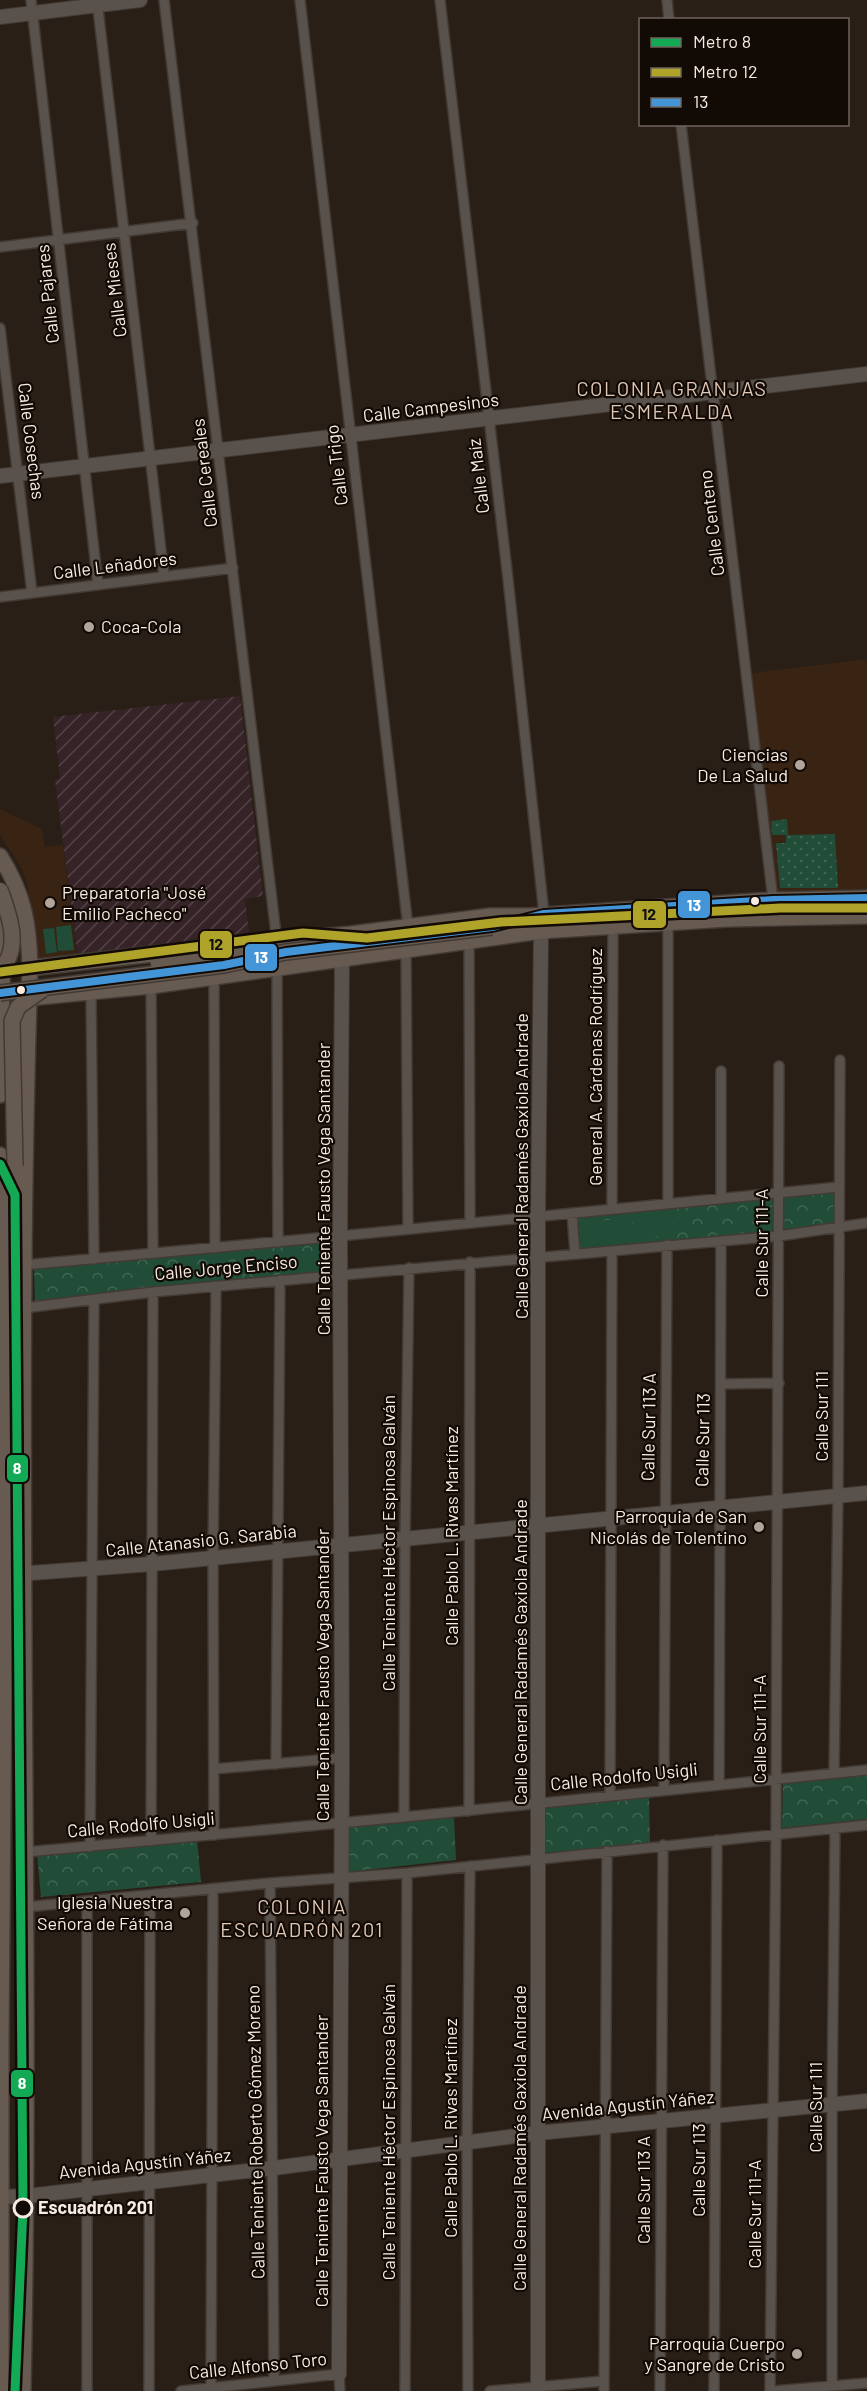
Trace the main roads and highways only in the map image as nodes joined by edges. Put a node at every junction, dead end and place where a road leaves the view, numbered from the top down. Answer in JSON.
{"nodes":[{"id":1,"x":0,"y":856,"type":"edge"},
{"id":2,"x":0,"y":890,"type":"edge"},
{"id":3,"x":816,"y":898,"type":"junction"},
{"id":4,"x":867,"y":898,"type":"edge"},
{"id":5,"x":734,"y":902,"type":"junction"},
{"id":6,"x":529,"y":916,"type":"junction"},
{"id":7,"x":816,"y":916,"type":"junction"},
{"id":8,"x":867,"y":916,"type":"edge"},
{"id":9,"x":735,"y":918,"type":"junction"},
{"id":10,"x":0,"y":921,"type":"edge"},
{"id":11,"x":71,"y":964,"type":"junction"},
{"id":12,"x":299,"y":964,"type":"junction"},
{"id":13,"x":30,"y":968,"type":"junction"},
{"id":14,"x":56,"y":986,"type":"junction"},
{"id":15,"x":0,"y":988,"type":"edge"},
{"id":16,"x":84,"y":993,"type":"junction"},
{"id":17,"x":29,"y":998,"type":"junction"},
{"id":18,"x":0,"y":1095,"type":"edge"},
{"id":19,"x":0,"y":1155,"type":"edge"},
{"id":20,"x":1,"y":1191,"type":"edge"},
{"id":21,"x":6,"y":1271,"type":"junction"},
{"id":22,"x":1,"y":1976,"type":"edge"},
{"id":23,"x":0,"y":2039,"type":"edge"},
{"id":24,"x":0,"y":2197,"type":"edge"},
{"id":25,"x":1,"y":2391,"type":"edge"},
{"id":26,"x":23,"y":2391,"type":"edge"}],
"edges":[{"from":1,"to":13,"type":"main road"},
{"from":2,"to":15,"type":"main road","bridge":true},
{"from":3,"to":4,"type":"main road"},
{"from":3,"to":5,"type":"main road"},
{"from":3,"to":7,"type":"main road"},
{"from":5,"to":6,"type":"main road"},
{"from":5,"to":9,"type":"main road"},
{"from":6,"to":11,"type":"main road"},
{"from":6,"to":14,"type":"main road","bridge":true},
{"from":7,"to":8,"type":"main road"},
{"from":7,"to":9,"type":"main road"},
{"from":9,"to":12,"type":"main road"},
{"from":10,"to":15,"type":"main road"},
{"from":11,"to":13,"type":"main road"},
{"from":11,"to":16,"type":"main road"},
{"from":12,"to":15,"type":"main road","bridge":true},
{"from":12,"to":16,"type":"main road"},
{"from":13,"to":17,"type":"main road"},
{"from":14,"to":15,"type":"main road","bridge":true},
{"from":14,"to":21,"type":"main road","bridge":true},
{"from":15,"to":18,"type":"main road"},
{"from":16,"to":17,"type":"main road"},
{"from":17,"to":26,"type":"main road"},
{"from":19,"to":20,"type":"main road"},
{"from":20,"to":21,"type":"main road"},
{"from":21,"to":22,"type":"main road"},
{"from":22,"to":23,"type":"main road"},
{"from":23,"to":24,"type":"main road"},
{"from":24,"to":25,"type":"main road"}]}
